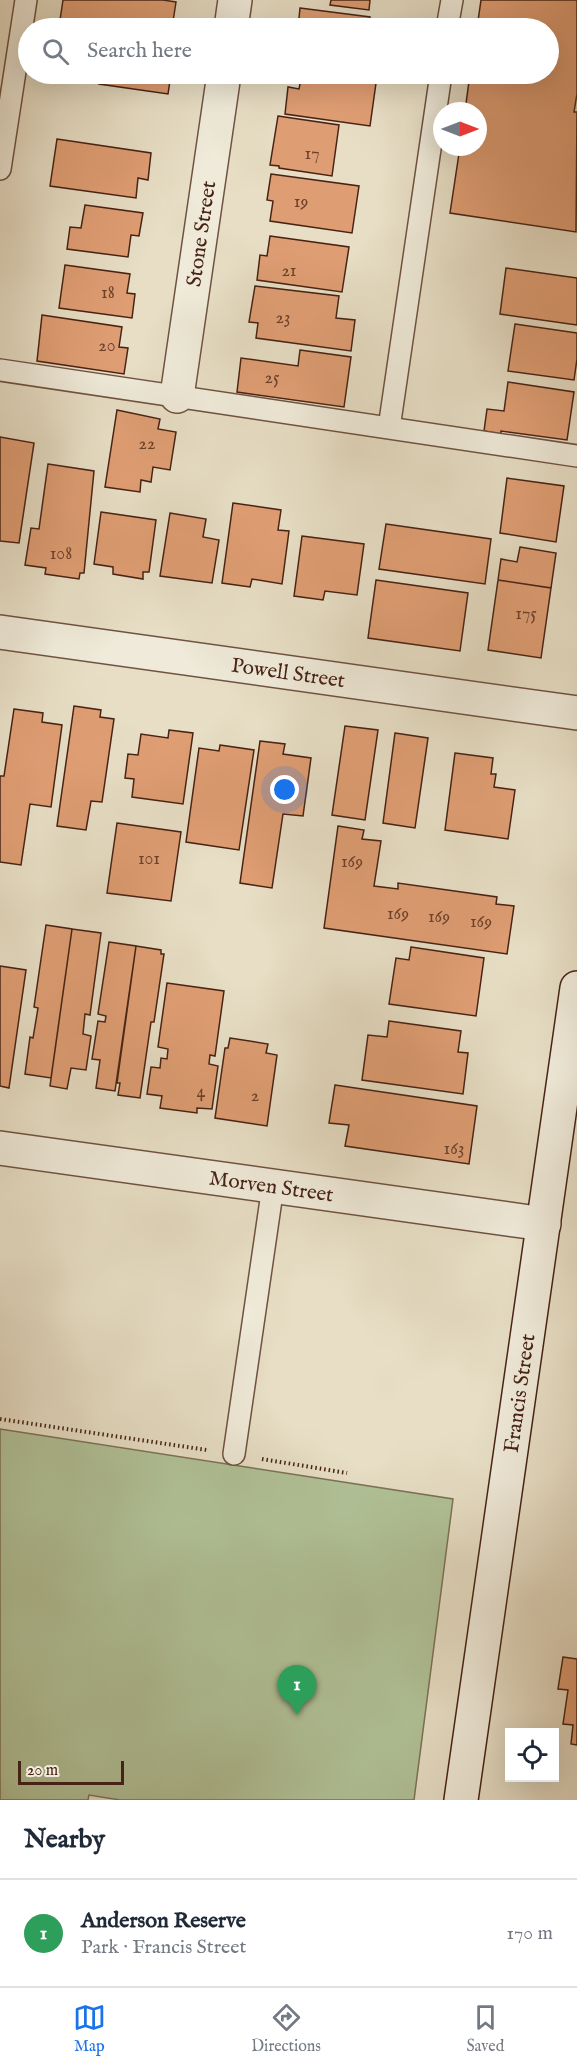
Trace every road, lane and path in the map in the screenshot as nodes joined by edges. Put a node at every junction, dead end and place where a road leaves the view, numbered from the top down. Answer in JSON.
{"nodes":[{"id":1,"x":26,"y":0,"type":"edge"},
{"id":2,"x":235,"y":0,"type":"edge"},
{"id":3,"x":452,"y":0,"type":"edge"},
{"id":4,"x":23,"y":18,"type":"edge"},
{"id":5,"x":232,"y":18,"type":"edge"},
{"id":6,"x":449,"y":18,"type":"edge"},
{"id":7,"x":18,"y":52,"type":"edge"},
{"id":8,"x":223,"y":84,"type":"edge"},
{"id":9,"x":440,"y":84,"type":"edge"},
{"id":10,"x":0,"y":168,"type":"edge"},
{"id":11,"x":0,"y":370,"type":"edge"},
{"id":12,"x":177,"y":396,"type":"junction"},
{"id":13,"x":389,"y":429,"type":"junction"},
{"id":14,"x":577,"y":456,"type":"edge"},
{"id":15,"x":0,"y":632,"type":"edge"},
{"id":16,"x":577,"y":713,"type":"edge"},
{"id":17,"x":577,"y":988,"type":"edge"},
{"id":18,"x":0,"y":1148,"type":"edge"},
{"id":19,"x":273,"y":1186,"type":"junction"},
{"id":20,"x":544,"y":1224,"type":"junction"},
{"id":21,"x":0,"y":1419,"type":"edge"},
{"id":22,"x":234,"y":1454,"type":"junction"},
{"id":23,"x":347,"y":1473,"type":"dead end"},
{"id":24,"x":461,"y":1800,"type":"edge"}],
"edges":[{"from":1,"to":4,"type":"lane"},
{"from":2,"to":5,"type":"street"},
{"from":3,"to":6,"type":"lane"},
{"from":7,"to":10,"type":"lane"},
{"from":8,"to":12,"type":"street","name":"Stone Street"},
{"from":9,"to":13,"type":"lane"},
{"from":11,"to":12,"type":"lane"},
{"from":12,"to":13,"type":"lane"},
{"from":13,"to":14,"type":"lane"},
{"from":15,"to":16,"type":"street","name":"Powell Street"},
{"from":17,"to":20,"type":"street","name":"Francis Street"},
{"from":18,"to":19,"type":"street","name":"Morven Street"},
{"from":19,"to":20,"type":"street","name":"Morven Street"},
{"from":19,"to":22,"type":"lane"},
{"from":20,"to":24,"type":"street","name":"Francis Street"},
{"from":21,"to":22,"type":"path"},
{"from":22,"to":23,"type":"path"}]}
